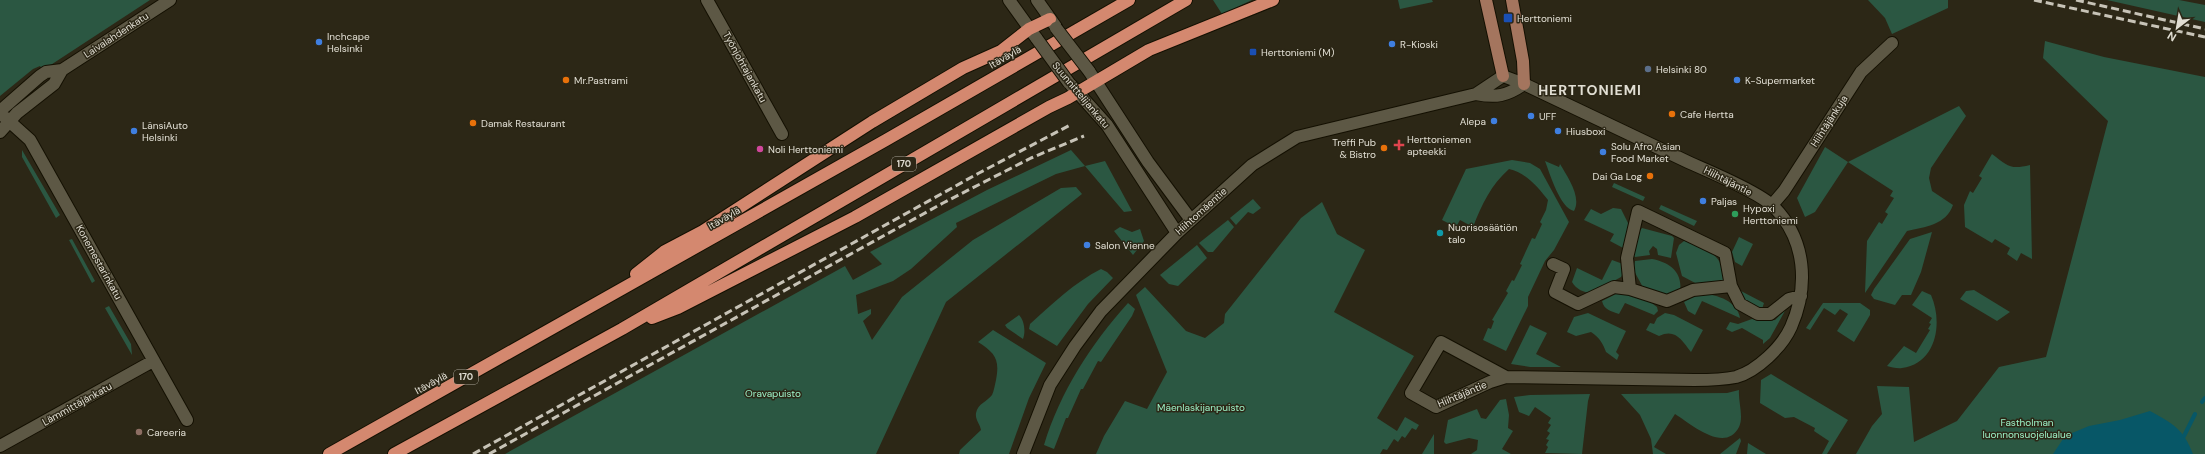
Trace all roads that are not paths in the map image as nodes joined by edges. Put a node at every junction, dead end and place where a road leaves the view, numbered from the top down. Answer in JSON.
{"nodes":[{"id":1,"x":170,"y":0,"type":"edge"},
{"id":2,"x":707,"y":0,"type":"edge"},
{"id":3,"x":1009,"y":0,"type":"edge"},
{"id":4,"x":1036,"y":0,"type":"edge"},
{"id":5,"x":1129,"y":0,"type":"edge"},
{"id":6,"x":1186,"y":0,"type":"edge"},
{"id":7,"x":1273,"y":0,"type":"edge"},
{"id":8,"x":1486,"y":0,"type":"edge"},
{"id":9,"x":1512,"y":0,"type":"edge"},
{"id":10,"x":1053,"y":24,"type":"junction"},
{"id":11,"x":1030,"y":29,"type":"junction"},
{"id":12,"x":1892,"y":43,"type":"dead end"},
{"id":13,"x":62,"y":70,"type":"junction"},
{"id":14,"x":1092,"y":76,"type":"junction"},
{"id":15,"x":1503,"y":76,"type":"junction"},
{"id":16,"x":1524,"y":84,"type":"junction"},
{"id":17,"x":1078,"y":92,"type":"junction"},
{"id":18,"x":1476,"y":94,"type":"junction"},
{"id":19,"x":0,"y":112,"type":"edge"},
{"id":20,"x":10,"y":120,"type":"junction"},
{"id":21,"x":0,"y":132,"type":"edge"},
{"id":22,"x":782,"y":134,"type":"dead end"},
{"id":23,"x":1772,"y":205,"type":"junction"},
{"id":24,"x":1191,"y":220,"type":"junction"},
{"id":25,"x":1177,"y":233,"type":"junction"},
{"id":26,"x":1553,"y":264,"type":"dead end"},
{"id":27,"x":1731,"y":286,"type":"junction"},
{"id":28,"x":1630,"y":289,"type":"junction"},
{"id":29,"x":1801,"y":296,"type":"junction"},
{"id":30,"x":604,"y":299,"type":"junction"},
{"id":31,"x":622,"y":329,"type":"junction"},
{"id":32,"x":153,"y":361,"type":"junction"},
{"id":33,"x":1506,"y":377,"type":"junction"},
{"id":34,"x":187,"y":420,"type":"dead end"},
{"id":35,"x":0,"y":446,"type":"edge"},
{"id":36,"x":329,"y":454,"type":"edge"},
{"id":37,"x":394,"y":454,"type":"edge"},
{"id":38,"x":1023,"y":454,"type":"edge"}],
"edges":[{"from":1,"to":13,"type":"street","name":"Laivalahdenkatu"},
{"from":2,"to":22,"type":"street","name":"Työnjohtajankatu"},
{"from":3,"to":11,"type":"street","name":"Suunnittelijankatu"},
{"from":4,"to":10,"type":"street","name":"Suunnittelijankatu"},
{"from":5,"to":30,"type":"highway","name":"Itäväylä","number":"170"},
{"from":6,"to":31,"type":"highway","number":"170"},
{"from":7,"to":14,"type":"highway"},
{"from":8,"to":15,"type":"main road"},
{"from":9,"to":16,"type":"main road"},
{"from":10,"to":11,"type":"highway"},
{"from":10,"to":14,"type":"street","name":"Suunnittelijankatu","bridge":true},
{"from":11,"to":17,"type":"street","name":"Suunnittelijankatu","bridge":true},
{"from":11,"to":30,"type":"highway"},
{"from":12,"to":23,"type":"street","name":"Hiihtäjänkuja"},
{"from":13,"to":19,"type":"street","name":"Laivalahdenkatu"},
{"from":13,"to":20,"type":"street","name":"Laivalahdenkatu"},
{"from":14,"to":17,"type":"highway"},
{"from":14,"to":24,"type":"street","name":"Suunnittelijankatu"},
{"from":15,"to":16,"type":"street","name":"Hiihtäjäntie"},
{"from":15,"to":18,"type":"street","name":"Hiihtomäentie"},
{"from":16,"to":18,"type":"street","name":"Hiihtomäentie"},
{"from":16,"to":23,"type":"street","name":"Hiihtäjäntie"},
{"from":17,"to":25,"type":"street","name":"Suunnittelijankatu"},
{"from":17,"to":31,"type":"highway"},
{"from":18,"to":24,"type":"street","name":"Hiihtomäentie"},
{"from":19,"to":20,"type":"street","name":"Konemestarinkatu"},
{"from":20,"to":21,"type":"street","name":"Laivalahdenkatu"},
{"from":20,"to":32,"type":"street","name":"Konemestarinkatu"},
{"from":23,"to":29,"type":"street","name":"Hiihtäjäntie"},
{"from":24,"to":25,"type":"street","name":"Hiihtomäentie"},
{"from":25,"to":38,"type":"street","name":"Hiihtomäentie"},
{"from":26,"to":28,"type":"street"},
{"from":27,"to":28,"type":"street"},
{"from":27,"to":28,"type":"street"},
{"from":27,"to":29,"type":"street"},
{"from":29,"to":33,"type":"street","name":"Hiihtäjäntie"},
{"from":30,"to":36,"type":"highway","name":"Itäväylä","number":"170"},
{"from":31,"to":37,"type":"highway","number":"170"},
{"from":32,"to":34,"type":"street","name":"Konemestarinkatu"},
{"from":32,"to":35,"type":"street","name":"Lämmittäjänkatu"},
{"from":33,"to":33,"type":"street","name":"Hiihtäjäntie"}]}
